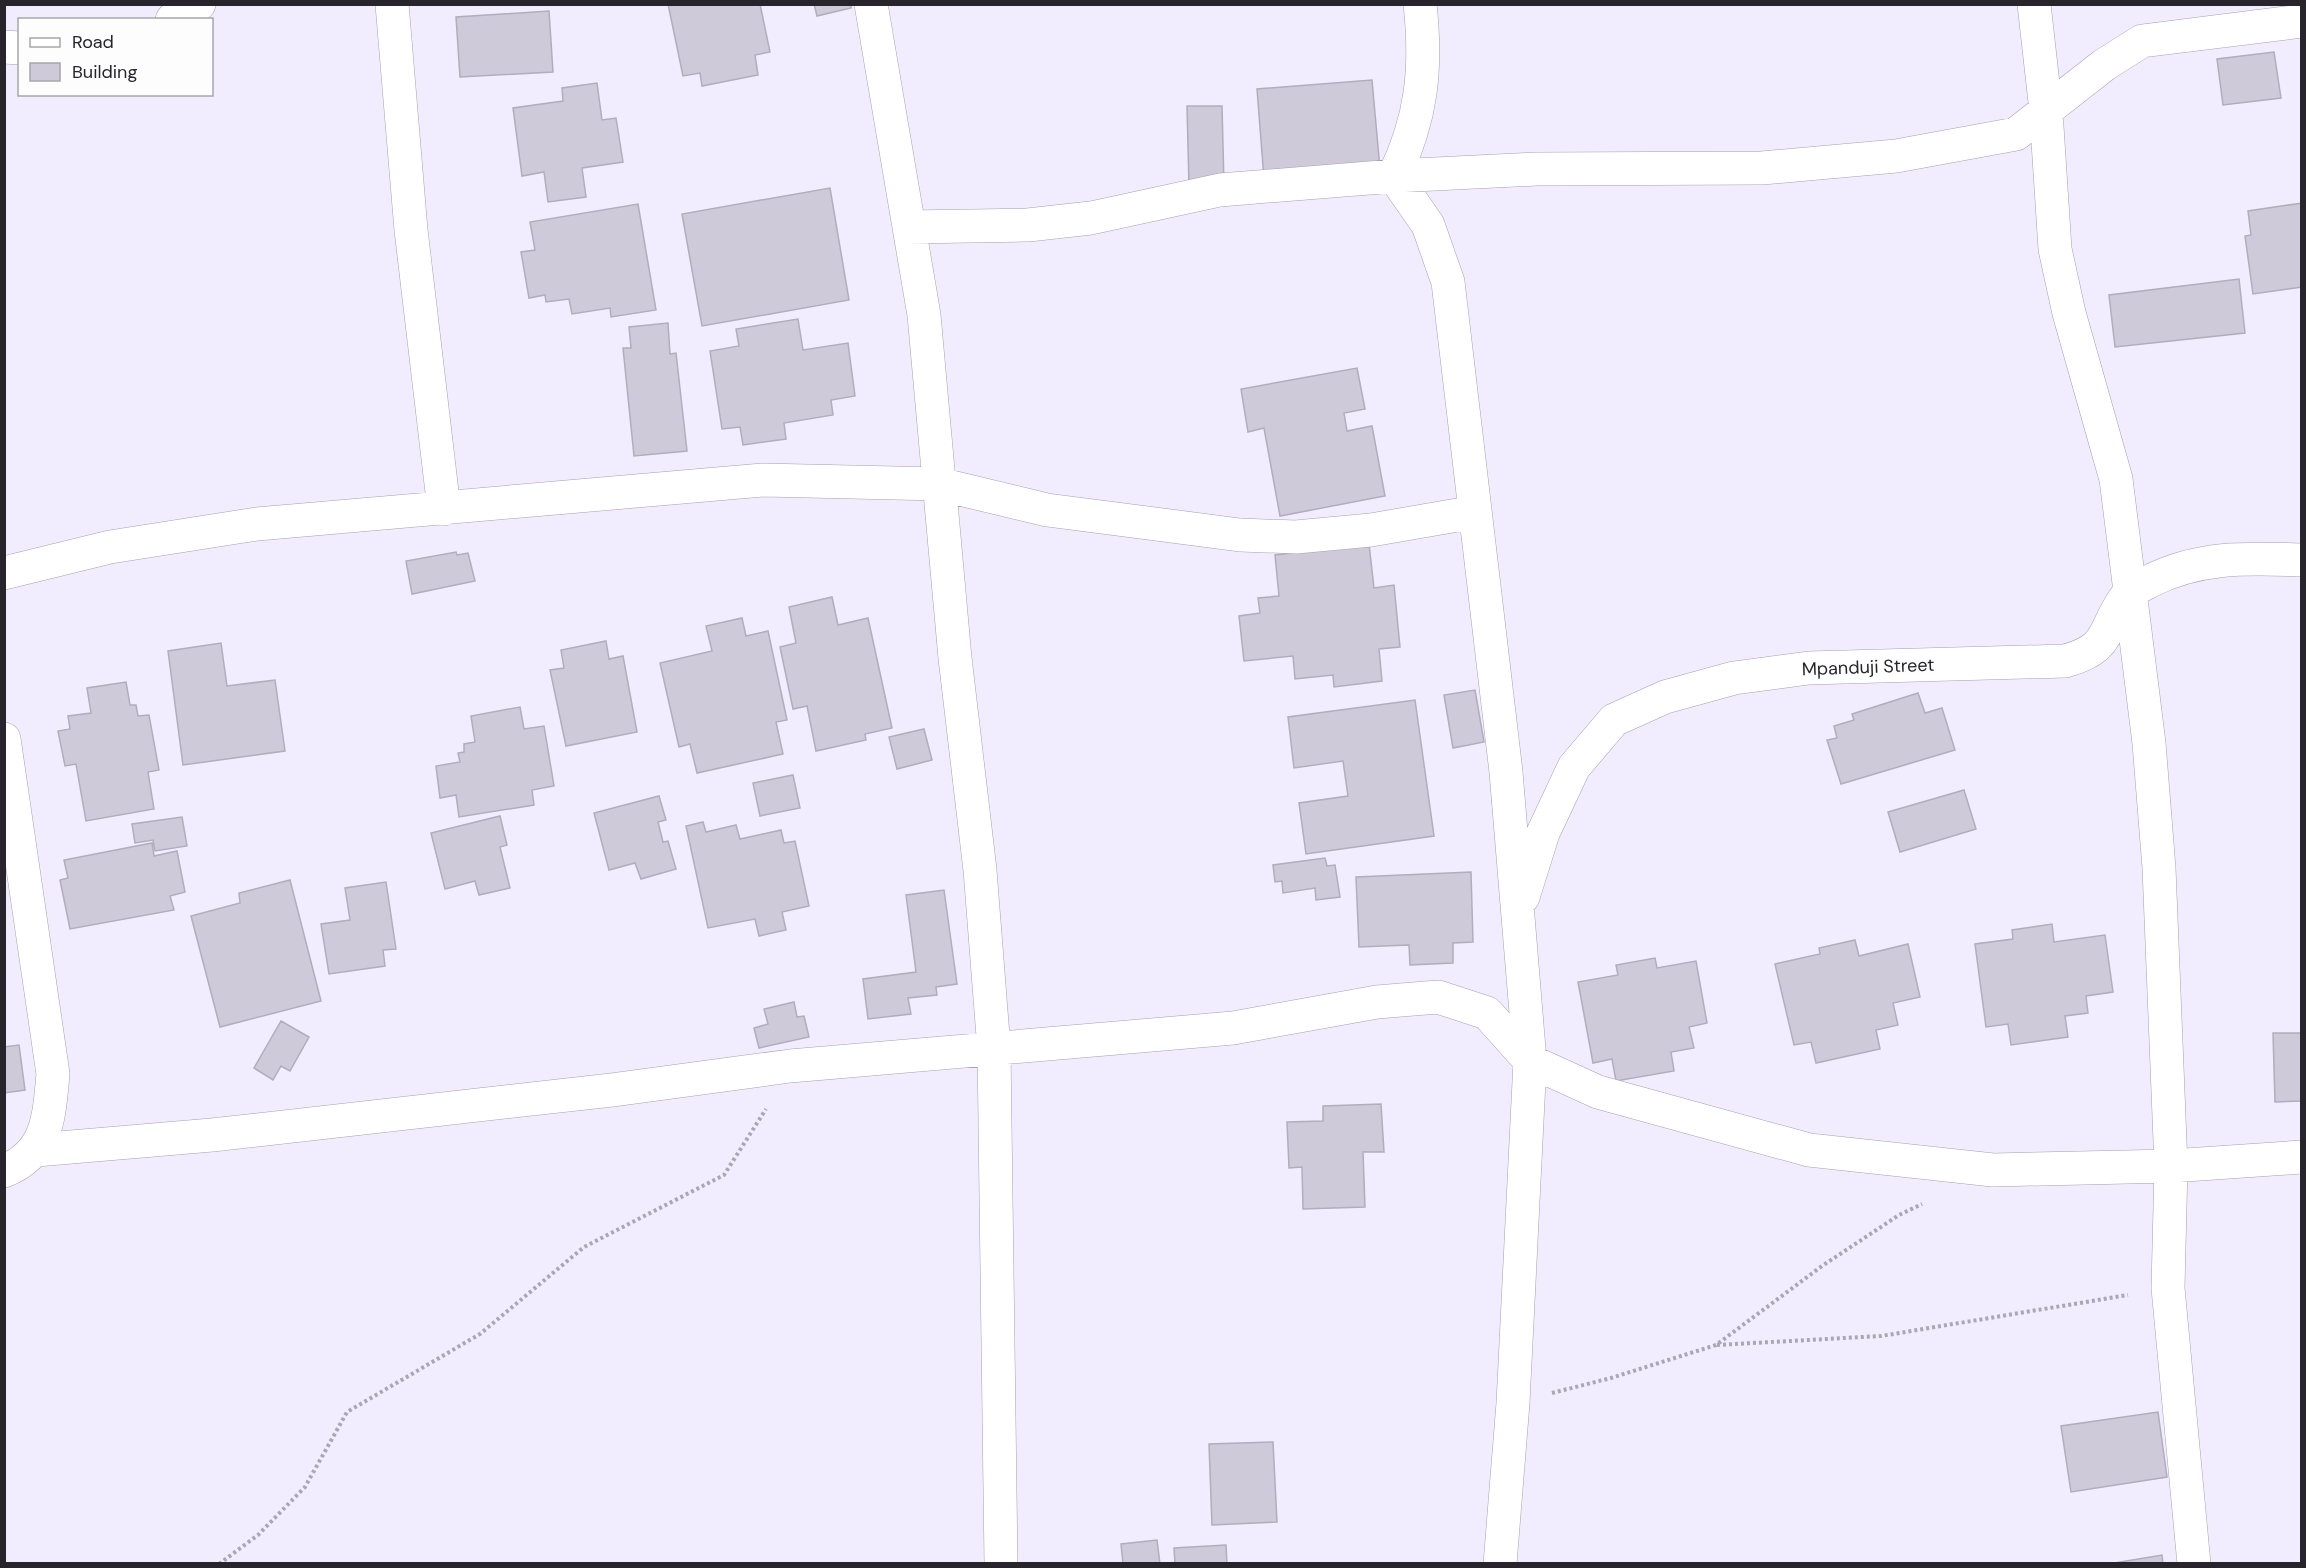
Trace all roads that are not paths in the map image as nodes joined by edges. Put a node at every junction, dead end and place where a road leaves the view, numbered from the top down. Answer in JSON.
{"nodes":[{"id":1,"x":199,"y":4,"type":"edge"},
{"id":2,"x":392,"y":4,"type":"edge"},
{"id":3,"x":871,"y":4,"type":"edge"},
{"id":4,"x":1420,"y":4,"type":"edge"},
{"id":5,"x":2034,"y":4,"type":"edge"},
{"id":6,"x":174,"y":18,"type":"edge"},
{"id":7,"x":2301,"y":21,"type":"edge"},
{"id":8,"x":2046,"y":111,"type":"junction"},
{"id":9,"x":1394,"y":176,"type":"junction"},
{"id":10,"x":909,"y":227,"type":"junction"},
{"id":11,"x":939,"y":483,"type":"junction"},
{"id":12,"x":444,"y":509,"type":"junction"},
{"id":13,"x":1475,"y":512,"type":"junction"},
{"id":14,"x":2301,"y":560,"type":"edge"},
{"id":15,"x":4,"y":573,"type":"edge"},
{"id":16,"x":2129,"y":592,"type":"junction"},
{"id":17,"x":4,"y":739,"type":"edge"},
{"id":18,"x":1519,"y":910,"type":"junction"},
{"id":19,"x":994,"y":1049,"type":"junction"},
{"id":20,"x":1530,"y":1061,"type":"junction"},
{"id":21,"x":36,"y":1150,"type":"junction"},
{"id":22,"x":2301,"y":1157,"type":"edge"},
{"id":23,"x":2171,"y":1167,"type":"junction"},
{"id":24,"x":4,"y":1171,"type":"edge"},
{"id":25,"x":1001,"y":1563,"type":"edge"},
{"id":26,"x":1500,"y":1563,"type":"edge"},
{"id":27,"x":2194,"y":1563,"type":"edge"}],
"edges":[{"from":1,"to":6,"type":"street"},
{"from":2,"to":12,"type":"street"},
{"from":3,"to":10,"type":"street"},
{"from":4,"to":9,"type":"street"},
{"from":5,"to":8,"type":"street"},
{"from":7,"to":8,"type":"street"},
{"from":8,"to":9,"type":"street"},
{"from":8,"to":16,"type":"street"},
{"from":9,"to":10,"type":"street"},
{"from":9,"to":13,"type":"street"},
{"from":10,"to":11,"type":"street"},
{"from":11,"to":12,"type":"street"},
{"from":11,"to":13,"type":"street"},
{"from":11,"to":19,"type":"street"},
{"from":12,"to":15,"type":"street"},
{"from":13,"to":18,"type":"street"},
{"from":14,"to":16,"type":"street"},
{"from":16,"to":18,"type":"street","name":"Mpanduji Street"},
{"from":16,"to":23,"type":"street"},
{"from":17,"to":21,"type":"street"},
{"from":18,"to":20,"type":"street"},
{"from":19,"to":20,"type":"street"},
{"from":19,"to":21,"type":"street"},
{"from":19,"to":25,"type":"street"},
{"from":20,"to":23,"type":"street"},
{"from":20,"to":26,"type":"street"},
{"from":21,"to":24,"type":"street"},
{"from":22,"to":23,"type":"street"},
{"from":23,"to":27,"type":"street"}]}
